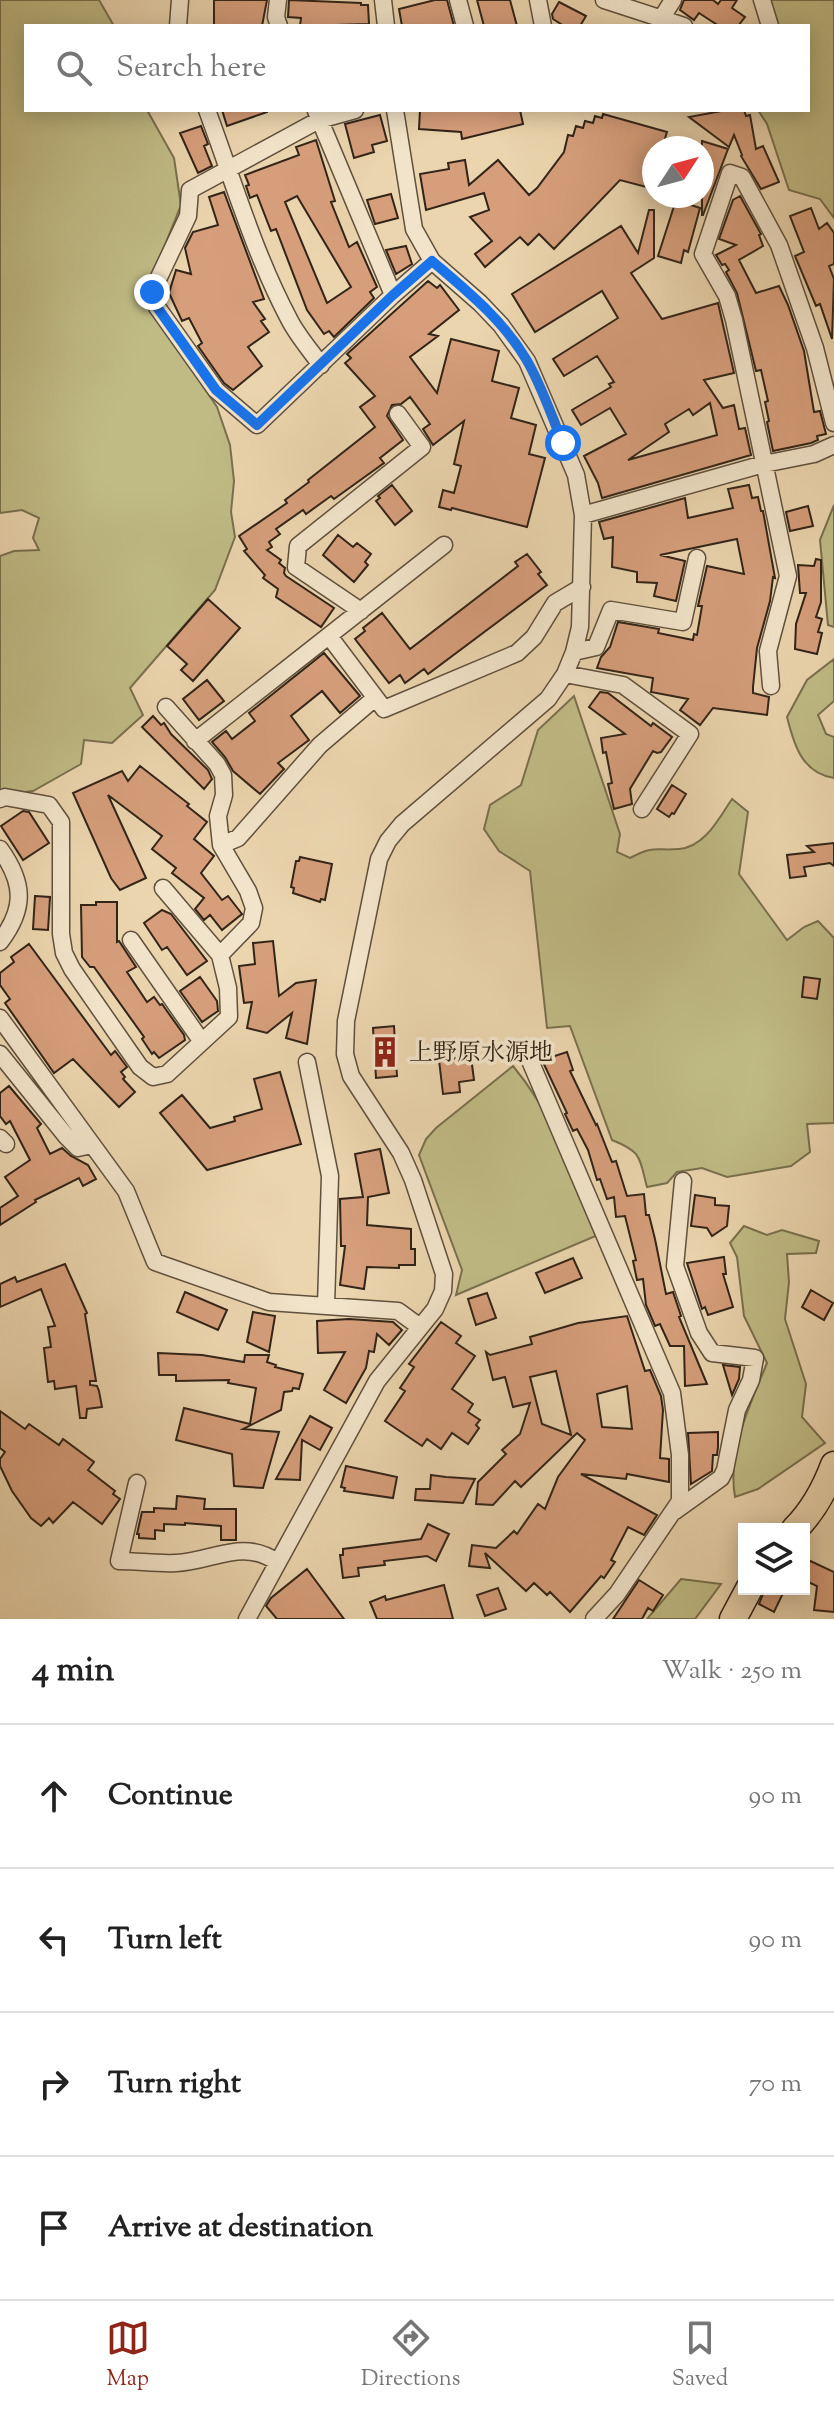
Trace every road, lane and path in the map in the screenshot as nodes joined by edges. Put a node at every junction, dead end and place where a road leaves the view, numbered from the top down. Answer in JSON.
{"nodes":[{"id":1,"x":180,"y":0,"type":"edge"},
{"id":2,"x":278,"y":0,"type":"edge"},
{"id":3,"x":383,"y":0,"type":"edge"},
{"id":4,"x":458,"y":0,"type":"edge"},
{"id":5,"x":538,"y":0,"type":"edge"},
{"id":6,"x":604,"y":0,"type":"edge"},
{"id":7,"x":673,"y":0,"type":"edge"},
{"id":8,"x":762,"y":0,"type":"edge"},
{"id":9,"x":661,"y":19,"type":"junction"},
{"id":10,"x":178,"y":24,"type":"edge"},
{"id":11,"x":278,"y":24,"type":"edge"},
{"id":12,"x":386,"y":24,"type":"edge"},
{"id":13,"x":464,"y":24,"type":"edge"},
{"id":14,"x":543,"y":24,"type":"edge"},
{"id":15,"x":677,"y":24,"type":"edge"},
{"id":16,"x":769,"y":24,"type":"edge"},
{"id":17,"x":208,"y":112,"type":"edge"},
{"id":18,"x":340,"y":112,"type":"edge"},
{"id":19,"x":395,"y":112,"type":"edge"},
{"id":20,"x":317,"y":115,"type":"edge"},
{"id":21,"x":229,"y":170,"type":"junction"},
{"id":22,"x":432,"y":261,"type":"junction"},
{"id":23,"x":393,"y":295,"type":"junction"},
{"id":24,"x":321,"y":365,"type":"junction"},
{"id":25,"x":398,"y":414,"type":"dead end"},
{"id":26,"x":834,"y":423,"type":"edge"},
{"id":27,"x":834,"y":445,"type":"edge"},
{"id":28,"x":764,"y":464,"type":"junction"},
{"id":29,"x":583,"y":515,"type":"junction"},
{"id":30,"x":444,"y":545,"type":"dead end"},
{"id":31,"x":697,"y":558,"type":"dead end"},
{"id":32,"x":582,"y":587,"type":"junction"},
{"id":33,"x":361,"y":611,"type":"junction"},
{"id":34,"x":329,"y":636,"type":"junction"},
{"id":35,"x":574,"y":652,"type":"junction"},
{"id":36,"x":565,"y":674,"type":"junction"},
{"id":37,"x":771,"y":686,"type":"dead end"},
{"id":38,"x":375,"y":698,"type":"junction"},
{"id":39,"x":166,"y":707,"type":"dead end"},
{"id":40,"x":195,"y":741,"type":"junction"},
{"id":41,"x":0,"y":799,"type":"edge"},
{"id":42,"x":642,"y":809,"type":"dead end"},
{"id":43,"x":221,"y":845,"type":"junction"},
{"id":44,"x":0,"y":849,"type":"edge"},
{"id":45,"x":163,"y":888,"type":"dead end"},
{"id":46,"x":131,"y":940,"type":"dead end"},
{"id":47,"x":0,"y":942,"type":"edge"},
{"id":48,"x":220,"y":955,"type":"junction"},
{"id":49,"x":0,"y":1018,"type":"edge"},
{"id":50,"x":202,"y":1042,"type":"junction"},
{"id":51,"x":525,"y":1049,"type":"dead end"},
{"id":52,"x":0,"y":1054,"type":"edge"},
{"id":53,"x":307,"y":1062,"type":"dead end"},
{"id":54,"x":92,"y":1145,"type":"junction"},
{"id":55,"x":683,"y":1181,"type":"dead end"},
{"id":56,"x":326,"y":1305,"type":"junction"},
{"id":57,"x":420,"y":1327,"type":"junction"},
{"id":58,"x":834,"y":1465,"type":"edge"},
{"id":59,"x":137,"y":1483,"type":"dead end"},
{"id":60,"x":670,"y":1514,"type":"junction"},
{"id":61,"x":801,"y":1523,"type":"edge"},
{"id":62,"x":277,"y":1562,"type":"junction"},
{"id":63,"x":746,"y":1595,"type":"edge"},
{"id":64,"x":247,"y":1619,"type":"edge"},
{"id":65,"x":594,"y":1619,"type":"edge"},
{"id":66,"x":733,"y":1619,"type":"edge"}],
"edges":[{"from":1,"to":10,"type":"street"},
{"from":2,"to":11,"type":"street"},
{"from":3,"to":12,"type":"street"},
{"from":4,"to":13,"type":"street"},
{"from":5,"to":14,"type":"street"},
{"from":6,"to":9,"type":"street"},
{"from":7,"to":9,"type":"street"},
{"from":8,"to":16,"type":"street"},
{"from":9,"to":15,"type":"street"},
{"from":17,"to":21,"type":"street"},
{"from":18,"to":20,"type":"street"},
{"from":19,"to":22,"type":"street"},
{"from":20,"to":21,"type":"street"},
{"from":20,"to":23,"type":"street"},
{"from":21,"to":24,"type":"street"},
{"from":21,"to":24,"type":"street"},
{"from":22,"to":23,"type":"street"},
{"from":22,"to":29,"type":"street"},
{"from":23,"to":24,"type":"street"},
{"from":25,"to":33,"type":"street"},
{"from":26,"to":28,"type":"street"},
{"from":27,"to":28,"type":"street"},
{"from":28,"to":29,"type":"street"},
{"from":28,"to":37,"type":"street"},
{"from":29,"to":32,"type":"street"},
{"from":30,"to":33,"type":"street"},
{"from":31,"to":35,"type":"street"},
{"from":32,"to":35,"type":"street"},
{"from":32,"to":38,"type":"street"},
{"from":33,"to":34,"type":"street"},
{"from":34,"to":38,"type":"street"},
{"from":34,"to":40,"type":"street"},
{"from":35,"to":36,"type":"street"},
{"from":36,"to":42,"type":"street"},
{"from":36,"to":57,"type":"street"},
{"from":38,"to":43,"type":"street"},
{"from":39,"to":40,"type":"street"},
{"from":40,"to":43,"type":"street"},
{"from":41,"to":50,"type":"street"},
{"from":43,"to":48,"type":"street"},
{"from":44,"to":47,"type":"street"},
{"from":45,"to":48,"type":"street"},
{"from":46,"to":50,"type":"street"},
{"from":48,"to":50,"type":"street"},
{"from":49,"to":54,"type":"street"},
{"from":51,"to":60,"type":"street"},
{"from":52,"to":54,"type":"street"},
{"from":53,"to":56,"type":"street"},
{"from":54,"to":56,"type":"street"},
{"from":55,"to":60,"type":"street"},
{"from":56,"to":57,"type":"street"},
{"from":57,"to":62,"type":"street"},
{"from":58,"to":61,"type":"main road"},
{"from":59,"to":62,"type":"street"},
{"from":60,"to":65,"type":"street"},
{"from":62,"to":64,"type":"street"},
{"from":63,"to":66,"type":"main road"}]}
